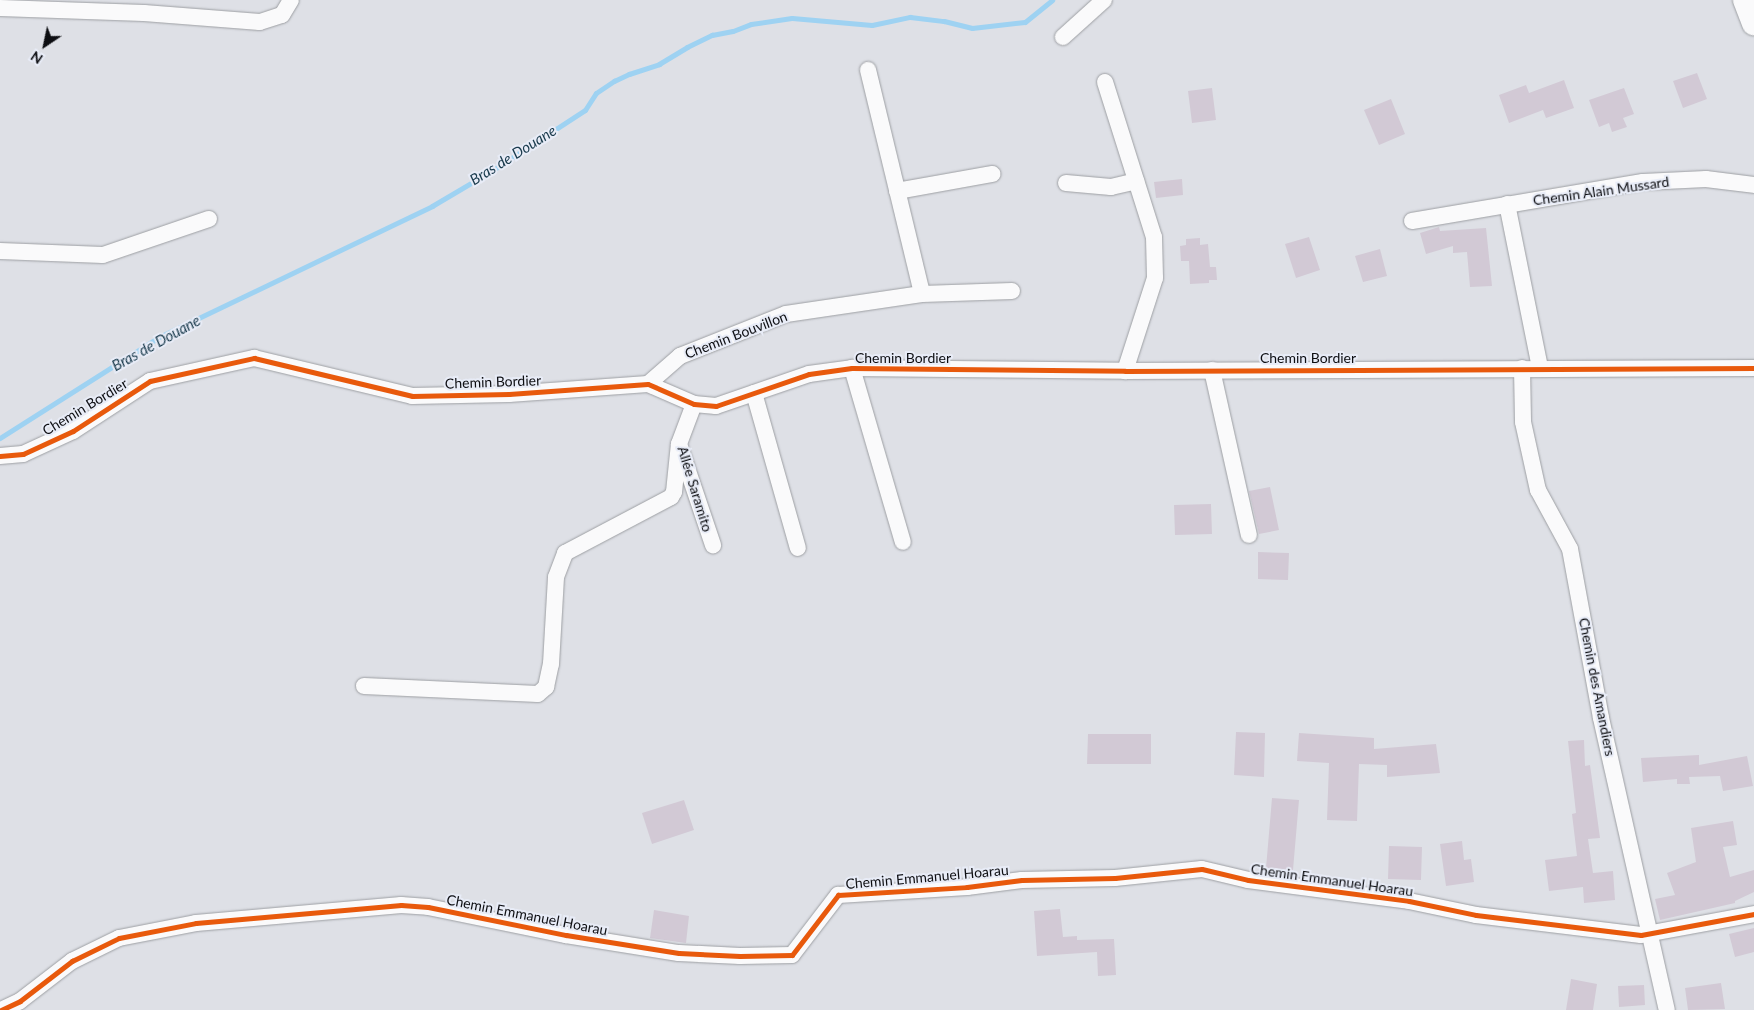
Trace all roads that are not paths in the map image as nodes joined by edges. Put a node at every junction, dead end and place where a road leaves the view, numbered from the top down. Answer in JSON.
{"nodes":[{"id":1,"x":291,"y":0,"type":"edge"},
{"id":2,"x":1104,"y":0,"type":"edge"},
{"id":3,"x":1745,"y":0,"type":"edge"},
{"id":4,"x":0,"y":8,"type":"edge"},
{"id":5,"x":1754,"y":23,"type":"edge"},
{"id":6,"x":1063,"y":36,"type":"dead end"},
{"id":7,"x":868,"y":70,"type":"dead end"},
{"id":8,"x":1105,"y":82,"type":"dead end"},
{"id":9,"x":992,"y":174,"type":"dead end"},
{"id":10,"x":1136,"y":181,"type":"junction"},
{"id":11,"x":1066,"y":183,"type":"dead end"},
{"id":12,"x":1754,"y":185,"type":"edge"},
{"id":13,"x":897,"y":191,"type":"junction"},
{"id":14,"x":1507,"y":204,"type":"junction"},
{"id":15,"x":209,"y":218,"type":"dead end"},
{"id":16,"x":1412,"y":221,"type":"dead end"},
{"id":17,"x":0,"y":251,"type":"edge"},
{"id":18,"x":1012,"y":291,"type":"dead end"},
{"id":19,"x":922,"y":294,"type":"junction"},
{"id":20,"x":852,"y":368,"type":"junction"},
{"id":21,"x":1522,"y":368,"type":"junction"},
{"id":22,"x":1540,"y":368,"type":"junction"},
{"id":23,"x":1754,"y":368,"type":"edge"},
{"id":24,"x":1212,"y":370,"type":"junction"},
{"id":25,"x":1125,"y":371,"type":"junction"},
{"id":26,"x":648,"y":384,"type":"junction"},
{"id":27,"x":754,"y":393,"type":"junction"},
{"id":28,"x":694,"y":404,"type":"junction"},
{"id":29,"x":679,"y":444,"type":"junction"},
{"id":30,"x":0,"y":456,"type":"edge"},
{"id":31,"x":1249,"y":535,"type":"dead end"},
{"id":32,"x":903,"y":542,"type":"dead end"},
{"id":33,"x":713,"y":545,"type":"dead end"},
{"id":34,"x":798,"y":548,"type":"dead end"},
{"id":35,"x":364,"y":686,"type":"dead end"},
{"id":36,"x":1754,"y":914,"type":"edge"},
{"id":37,"x":1650,"y":933,"type":"junction"},
{"id":38,"x":1,"y":1010,"type":"edge"},
{"id":39,"x":1667,"y":1010,"type":"edge"}],
"edges":[{"from":1,"to":4,"type":"street"},
{"from":2,"to":6,"type":"street"},
{"from":3,"to":5,"type":"main road"},
{"from":7,"to":13,"type":"street"},
{"from":8,"to":10,"type":"street"},
{"from":9,"to":13,"type":"street"},
{"from":10,"to":11,"type":"street"},
{"from":10,"to":25,"type":"street"},
{"from":12,"to":14,"type":"street","name":"Chemin Alain Mussard"},
{"from":13,"to":19,"type":"street"},
{"from":14,"to":16,"type":"street","name":"Chemin Alain Mussard"},
{"from":14,"to":22,"type":"street"},
{"from":15,"to":17,"type":"street"},
{"from":18,"to":19,"type":"street","name":"Chemin Bouvillon"},
{"from":19,"to":26,"type":"street","name":"Chemin Bouvillon"},
{"from":20,"to":25,"type":"street","name":"Chemin Bordier"},
{"from":20,"to":27,"type":"street","name":"Chemin Bordier"},
{"from":20,"to":32,"type":"street"},
{"from":21,"to":22,"type":"street","name":"Chemin Bordier"},
{"from":21,"to":24,"type":"street","name":"Chemin Bordier"},
{"from":21,"to":37,"type":"street","name":"Chemin des Amandiers"},
{"from":22,"to":23,"type":"street","name":"Chemin Bordier"},
{"from":24,"to":25,"type":"street","name":"Chemin Bordier"},
{"from":24,"to":31,"type":"street"},
{"from":26,"to":28,"type":"street","name":"Chemin Bordier"},
{"from":26,"to":30,"type":"street","name":"Chemin Bordier"},
{"from":27,"to":28,"type":"street","name":"Chemin Bordier"},
{"from":27,"to":34,"type":"street"},
{"from":28,"to":29,"type":"street","name":"Allée Saramito"},
{"from":29,"to":33,"type":"street","name":"Allée Saramito"},
{"from":29,"to":35,"type":"street"},
{"from":36,"to":37,"type":"street","name":"Chemin Emmanuel Hoarau"},
{"from":37,"to":38,"type":"street","name":"Chemin Emmanuel Hoarau"},
{"from":37,"to":39,"type":"street","name":"Chemin des Amandiers"}]}
